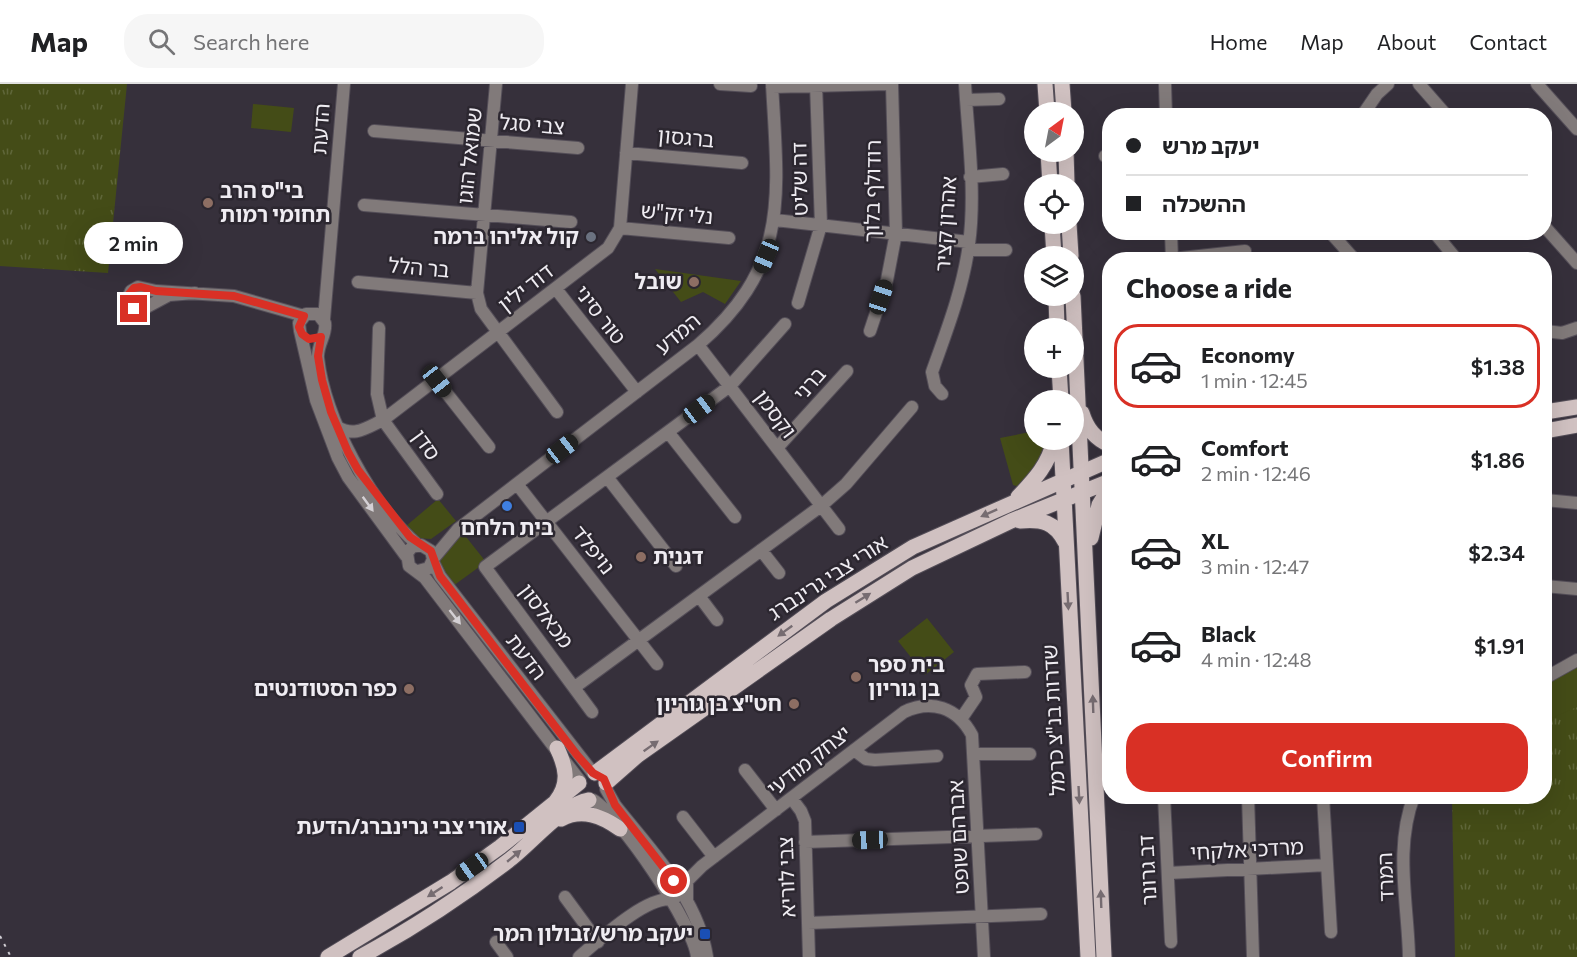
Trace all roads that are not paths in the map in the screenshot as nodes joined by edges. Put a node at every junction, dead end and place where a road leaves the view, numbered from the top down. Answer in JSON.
{"nodes":[{"id":1,"x":344,"y":84,"type":"edge"},
{"id":2,"x":496,"y":84,"type":"edge"},
{"id":3,"x":632,"y":84,"type":"edge"},
{"id":4,"x":720,"y":84,"type":"edge"},
{"id":5,"x":890,"y":84,"type":"edge"},
{"id":6,"x":965,"y":84,"type":"edge"},
{"id":7,"x":1045,"y":84,"type":"edge"},
{"id":8,"x":1062,"y":84,"type":"edge"},
{"id":9,"x":1165,"y":84,"type":"edge"},
{"id":10,"x":1388,"y":84,"type":"edge"},
{"id":11,"x":1419,"y":84,"type":"edge"},
{"id":12,"x":1537,"y":84,"type":"edge"},
{"id":13,"x":817,"y":85,"type":"edge"},
{"id":14,"x":751,"y":86,"type":"dead end"},
{"id":15,"x":772,"y":86,"type":"edge"},
{"id":16,"x":999,"y":99,"type":"dead end"},
{"id":17,"x":966,"y":100,"type":"junction"},
{"id":18,"x":1046,"y":102,"type":"edge"},
{"id":19,"x":1063,"y":102,"type":"edge"},
{"id":20,"x":1166,"y":108,"type":"edge"},
{"id":21,"x":1367,"y":108,"type":"edge"},
{"id":22,"x":1440,"y":108,"type":"edge"},
{"id":23,"x":1577,"y":129,"type":"edge"},
{"id":24,"x":374,"y":131,"type":"dead end"},
{"id":25,"x":492,"y":141,"type":"junction"},
{"id":26,"x":578,"y":148,"type":"dead end"},
{"id":27,"x":626,"y":153,"type":"junction"},
{"id":28,"x":742,"y":163,"type":"dead end"},
{"id":29,"x":1003,"y":174,"type":"dead end"},
{"id":30,"x":970,"y":177,"type":"junction"},
{"id":31,"x":364,"y":205,"type":"dead end"},
{"id":32,"x":484,"y":214,"type":"junction"},
{"id":33,"x":775,"y":220,"type":"junction"},
{"id":34,"x":571,"y":222,"type":"dead end"},
{"id":35,"x":820,"y":225,"type":"junction"},
{"id":36,"x":621,"y":228,"type":"junction"},
{"id":37,"x":896,"y":233,"type":"junction"},
{"id":38,"x":1552,"y":235,"type":"edge"},
{"id":39,"x":729,"y":238,"type":"dead end"},
{"id":40,"x":1337,"y":240,"type":"edge"},
{"id":41,"x":1441,"y":240,"type":"edge"},
{"id":42,"x":969,"y":246,"type":"junction"},
{"id":43,"x":1006,"y":249,"type":"dead end"},
{"id":44,"x":1245,"y":251,"type":"dead end"},
{"id":45,"x":1236,"y":252,"type":"edge"},
{"id":46,"x":1348,"y":252,"type":"edge"},
{"id":47,"x":1450,"y":252,"type":"edge"},
{"id":48,"x":1577,"y":263,"type":"edge"},
{"id":49,"x":358,"y":282,"type":"dead end"},
{"id":50,"x":329,"y":284,"type":"junction"},
{"id":51,"x":556,"y":290,"type":"junction"},
{"id":52,"x":195,"y":293,"type":"junction"},
{"id":53,"x":477,"y":293,"type":"junction"},
{"id":54,"x":798,"y":303,"type":"dead end"},
{"id":55,"x":1073,"y":306,"type":"edge"},
{"id":56,"x":324,"y":319,"type":"junction"},
{"id":57,"x":303,"y":323,"type":"junction"},
{"id":58,"x":785,"y":324,"type":"dead end"},
{"id":59,"x":379,"y":328,"type":"dead end"},
{"id":60,"x":1577,"y":328,"type":"edge"},
{"id":61,"x":870,"y":331,"type":"dead end"},
{"id":62,"x":1552,"y":332,"type":"edge"},
{"id":63,"x":498,"y":334,"type":"junction"},
{"id":64,"x":321,"y":337,"type":"junction"},
{"id":65,"x":698,"y":345,"type":"junction"},
{"id":66,"x":847,"y":371,"type":"dead end"},
{"id":67,"x":437,"y":381,"type":"junction"},
{"id":68,"x":730,"y":386,"type":"junction"},
{"id":69,"x":1077,"y":390,"type":"edge"},
{"id":70,"x":637,"y":392,"type":"junction"},
{"id":71,"x":942,"y":394,"type":"dead end"},
{"id":72,"x":912,"y":407,"type":"dead end"},
{"id":73,"x":1577,"y":407,"type":"edge"},
{"id":74,"x":1552,"y":411,"type":"edge"},
{"id":75,"x":557,"y":412,"type":"dead end"},
{"id":76,"x":382,"y":420,"type":"junction"},
{"id":77,"x":1084,"y":422,"type":"edge"},
{"id":78,"x":1577,"y":425,"type":"edge"},
{"id":79,"x":336,"y":426,"type":"junction"},
{"id":80,"x":1552,"y":430,"type":"edge"},
{"id":81,"x":358,"y":432,"type":"junction"},
{"id":82,"x":668,"y":432,"type":"junction"},
{"id":83,"x":1102,"y":441,"type":"edge"},
{"id":84,"x":489,"y":447,"type":"dead end"},
{"id":85,"x":777,"y":448,"type":"junction"},
{"id":86,"x":1052,"y":450,"type":"edge"},
{"id":87,"x":1061,"y":450,"type":"edge"},
{"id":88,"x":1081,"y":450,"type":"edge"},
{"id":89,"x":348,"y":452,"type":"junction"},
{"id":90,"x":1102,"y":464,"type":"edge"},
{"id":91,"x":1082,"y":473,"type":"junction"},
{"id":92,"x":607,"y":477,"type":"junction"},
{"id":93,"x":1062,"y":481,"type":"junction"},
{"id":94,"x":517,"y":484,"type":"junction"},
{"id":95,"x":1102,"y":485,"type":"edge"},
{"id":96,"x":1083,"y":493,"type":"junction"},
{"id":97,"x":437,"y":494,"type":"dead end"},
{"id":98,"x":1102,"y":498,"type":"edge"},
{"id":99,"x":1063,"y":500,"type":"junction"},
{"id":100,"x":1552,"y":501,"type":"edge"},
{"id":101,"x":1012,"y":503,"type":"junction"},
{"id":102,"x":1577,"y":503,"type":"edge"},
{"id":103,"x":821,"y":506,"type":"junction"},
{"id":104,"x":735,"y":517,"type":"dead end"},
{"id":105,"x":1011,"y":521,"type":"junction"},
{"id":106,"x":546,"y":522,"type":"junction"},
{"id":107,"x":839,"y":529,"type":"dead end"},
{"id":108,"x":458,"y":530,"type":"junction"},
{"id":109,"x":1065,"y":542,"type":"junction"},
{"id":110,"x":420,"y":545,"type":"junction"},
{"id":111,"x":761,"y":550,"type":"junction"},
{"id":112,"x":406,"y":556,"type":"junction"},
{"id":113,"x":433,"y":561,"type":"junction"},
{"id":114,"x":1086,"y":565,"type":"junction"},
{"id":115,"x":676,"y":567,"type":"dead end"},
{"id":116,"x":418,"y":572,"type":"junction"},
{"id":117,"x":779,"y":573,"type":"dead end"},
{"id":118,"x":1552,"y":587,"type":"edge"},
{"id":119,"x":1577,"y":589,"type":"edge"},
{"id":120,"x":699,"y":596,"type":"junction"},
{"id":121,"x":717,"y":620,"type":"dead end"},
{"id":122,"x":638,"y":640,"type":"junction"},
{"id":123,"x":1577,"y":660,"type":"edge"},
{"id":124,"x":657,"y":664,"type":"dead end"},
{"id":125,"x":1025,"y":672,"type":"dead end"},
{"id":126,"x":1552,"y":674,"type":"edge"},
{"id":127,"x":575,"y":687,"type":"junction"},
{"id":128,"x":592,"y":712,"type":"dead end"},
{"id":129,"x":961,"y":719,"type":"junction"},
{"id":130,"x":556,"y":748,"type":"junction"},
{"id":131,"x":854,"y":750,"type":"junction"},
{"id":132,"x":974,"y":754,"type":"junction"},
{"id":133,"x":1030,"y":754,"type":"dead end"},
{"id":134,"x":937,"y":756,"type":"dead end"},
{"id":135,"x":745,"y":770,"type":"dead end"},
{"id":136,"x":593,"y":780,"type":"junction"},
{"id":137,"x":792,"y":799,"type":"junction"},
{"id":138,"x":591,"y":800,"type":"junction"},
{"id":139,"x":1164,"y":804,"type":"edge"},
{"id":140,"x":1248,"y":804,"type":"edge"},
{"id":141,"x":1323,"y":804,"type":"edge"},
{"id":142,"x":1411,"y":804,"type":"edge"},
{"id":143,"x":776,"y":810,"type":"junction"},
{"id":144,"x":552,"y":815,"type":"junction"},
{"id":145,"x":683,"y":817,"type":"dead end"},
{"id":146,"x":620,"y":829,"type":"junction"},
{"id":147,"x":1036,"y":834,"type":"dead end"},
{"id":148,"x":978,"y":836,"type":"junction"},
{"id":149,"x":805,"y":842,"type":"junction"},
{"id":150,"x":714,"y":857,"type":"junction"},
{"id":151,"x":1327,"y":865,"type":"junction"},
{"id":152,"x":655,"y":866,"type":"junction"},
{"id":153,"x":702,"y":866,"type":"junction"},
{"id":154,"x":1250,"y":869,"type":"junction"},
{"id":155,"x":1168,"y":873,"type":"junction"},
{"id":156,"x":565,"y":897,"type":"dead end"},
{"id":157,"x":674,"y":900,"type":"junction"},
{"id":158,"x":687,"y":900,"type":"junction"},
{"id":159,"x":643,"y":908,"type":"junction"},
{"id":160,"x":1041,"y":914,"type":"dead end"},
{"id":161,"x":982,"y":917,"type":"junction"},
{"id":162,"x":808,"y":923,"type":"junction"},
{"id":163,"x":1331,"y":932,"type":"dead end"},
{"id":164,"x":496,"y":942,"type":"dead end"},
{"id":165,"x":598,"y":942,"type":"junction"},
{"id":166,"x":1171,"y":942,"type":"dead end"},
{"id":167,"x":328,"y":957,"type":"edge"},
{"id":168,"x":360,"y":957,"type":"edge"},
{"id":169,"x":507,"y":957,"type":"edge"},
{"id":170,"x":579,"y":957,"type":"edge"},
{"id":171,"x":697,"y":957,"type":"edge"},
{"id":172,"x":707,"y":957,"type":"edge"},
{"id":173,"x":809,"y":957,"type":"edge"},
{"id":174,"x":984,"y":957,"type":"edge"},
{"id":175,"x":1088,"y":957,"type":"edge"},
{"id":176,"x":1104,"y":957,"type":"edge"},
{"id":177,"x":1253,"y":957,"type":"edge"},
{"id":178,"x":1409,"y":957,"type":"edge"}],
"edges":[{"from":1,"to":50,"type":"street","name":"הדעת"},
{"from":2,"to":25,"type":"street","name":"שמואל הוגו"},
{"from":3,"to":27,"type":"street"},
{"from":4,"to":14,"type":"street"},
{"from":5,"to":13,"type":"street"},
{"from":5,"to":37,"type":"street","name":"רודולף בלוך"},
{"from":6,"to":17,"type":"street","name":"אהרון קציר"},
{"from":7,"to":18,"type":"main road"},
{"from":8,"to":19,"type":"main road"},
{"from":9,"to":20,"type":"street"},
{"from":10,"to":21,"type":"street"},
{"from":11,"to":22,"type":"street"},
{"from":12,"to":23,"type":"street"},
{"from":13,"to":15,"type":"street"},
{"from":13,"to":35,"type":"street","name":"דה שליט"},
{"from":15,"to":33,"type":"street","name":"המדע"},
{"from":16,"to":17,"type":"street"},
{"from":17,"to":30,"type":"street","name":"אהרון קציר"},
{"from":24,"to":25,"type":"street","name":"צבי סגל"},
{"from":25,"to":26,"type":"street","name":"צבי סגל"},
{"from":25,"to":32,"type":"street","name":"שמואל הוגו"},
{"from":27,"to":28,"type":"street","name":"ברגסון"},
{"from":27,"to":36,"type":"street"},
{"from":29,"to":30,"type":"street"},
{"from":30,"to":42,"type":"street","name":"אהרון קציר"},
{"from":31,"to":32,"type":"street"},
{"from":32,"to":34,"type":"street"},
{"from":32,"to":53,"type":"street","name":"שמואל הוגו"},
{"from":33,"to":35,"type":"street"},
{"from":33,"to":65,"type":"street","name":"המדע"},
{"from":35,"to":37,"type":"street"},
{"from":35,"to":54,"type":"street","name":"דה שליט"},
{"from":36,"to":39,"type":"street","name":"נלי זק\"ש"},
{"from":36,"to":51,"type":"street","name":"דוד ילין"},
{"from":37,"to":42,"type":"street"},
{"from":37,"to":61,"type":"street","name":"רודולף בלוך"},
{"from":38,"to":48,"type":"street"},
{"from":40,"to":46,"type":"street"},
{"from":41,"to":47,"type":"street"},
{"from":42,"to":43,"type":"street"},
{"from":42,"to":71,"type":"street","name":"אהרון קציר"},
{"from":44,"to":45,"type":"street"},
{"from":49,"to":53,"type":"street","name":"בר הלל"},
{"from":50,"to":56,"type":"street","name":"הדעת"},
{"from":50,"to":57,"type":"street","name":"הדעת"},
{"from":51,"to":63,"type":"street","name":"דוד ילין"},
{"from":51,"to":70,"type":"street","name":"טור סיני"},
{"from":52,"to":52,"type":"street"},
{"from":52,"to":57,"type":"street"},
{"from":53,"to":63,"type":"street","name":"שמואל הוגו"},
{"from":55,"to":69,"type":"main road","name":"שדרות בנ\"צ כרמל"},
{"from":56,"to":57,"type":"street"},
{"from":56,"to":64,"type":"street"},
{"from":57,"to":64,"type":"street"},
{"from":57,"to":112,"type":"street","one_way":true},
{"from":58,"to":68,"type":"street"},
{"from":59,"to":76,"type":"street"},
{"from":60,"to":62,"type":"street"},
{"from":63,"to":67,"type":"street","name":"דוד ילין"},
{"from":63,"to":75,"type":"street","name":"שמואל הוגו"},
{"from":64,"to":79,"type":"street"},
{"from":65,"to":68,"type":"street","name":"וקסמן"},
{"from":65,"to":70,"type":"street","name":"המדע"},
{"from":66,"to":85,"type":"street","name":"ברני"},
{"from":67,"to":76,"type":"street","name":"דוד ילין"},
{"from":67,"to":84,"type":"street"},
{"from":68,"to":82,"type":"street"},
{"from":68,"to":85,"type":"street","name":"וקסמן"},
{"from":70,"to":94,"type":"street","name":"המדע"},
{"from":72,"to":103,"type":"street"},
{"from":73,"to":74,"type":"main road"},
{"from":76,"to":81,"type":"street","name":"דוד ילין"},
{"from":76,"to":97,"type":"street","name":"סדן"},
{"from":77,"to":83,"type":"main road"},
{"from":78,"to":80,"type":"main road"},
{"from":79,"to":81,"type":"street"},
{"from":79,"to":89,"type":"street"},
{"from":81,"to":89,"type":"street"},
{"from":82,"to":92,"type":"street"},
{"from":82,"to":104,"type":"street"},
{"from":85,"to":103,"type":"street","name":"וקסמן"},
{"from":86,"to":101,"type":"main road"},
{"from":87,"to":93,"type":"main road","name":"שדרות בנ\"צ כרמל"},
{"from":88,"to":91,"type":"main road","name":"שדרות בנ\"צ כרמל"},
{"from":89,"to":110,"type":"street"},
{"from":90,"to":91,"type":"main road","name":"אורי צבי גרינברג"},
{"from":91,"to":93,"type":"main road","name":"אורי צבי גרינברג"},
{"from":91,"to":96,"type":"main road","name":"שדרות בנ\"צ כרמל"},
{"from":92,"to":106,"type":"street"},
{"from":92,"to":115,"type":"street"},
{"from":93,"to":99,"type":"main road","name":"שדרות בנ\"צ כרמל"},
{"from":93,"to":101,"type":"main road","name":"אורי צבי גרינברג"},
{"from":94,"to":106,"type":"street","name":"נויפלד"},
{"from":94,"to":108,"type":"street","name":"המדע"},
{"from":95,"to":96,"type":"main road","name":"אורי צבי גרינברג"},
{"from":96,"to":99,"type":"main road","name":"אורי צבי גרינברג"},
{"from":96,"to":114,"type":"main road","name":"שדרות בנ\"צ כרמל"},
{"from":98,"to":114,"type":"main road"},
{"from":99,"to":105,"type":"main road","name":"אורי צבי גרינברג"},
{"from":99,"to":109,"type":"main road","name":"שדרות בנ\"צ כרמל"},
{"from":100,"to":102,"type":"street"},
{"from":101,"to":136,"type":"main road","name":"אורי צבי גרינברג","one_way":true},
{"from":103,"to":107,"type":"street","name":"וקסמן"},
{"from":103,"to":111,"type":"street"},
{"from":105,"to":109,"type":"main road"},
{"from":136,"to":105,"type":"main road","name":"אורי צבי גרינברג","one_way":true},
{"from":106,"to":122,"type":"street","name":"נויפלד"},
{"from":106,"to":127,"type":"street","name":"מכאלסון"},
{"from":108,"to":110,"type":"street","name":"המדע"},
{"from":108,"to":113,"type":"street","name":"המדע"},
{"from":109,"to":175,"type":"main road","name":"שדרות בנ\"צ כרמל","one_way":true},
{"from":110,"to":112,"type":"street"},
{"from":110,"to":113,"type":"street"},
{"from":111,"to":117,"type":"street"},
{"from":111,"to":120,"type":"street"},
{"from":112,"to":116,"type":"street"},
{"from":113,"to":116,"type":"street"},
{"from":113,"to":136,"type":"street","name":"הדעת"},
{"from":176,"to":114,"type":"main road","name":"שדרות בנ\"צ כרמל","one_way":true},
{"from":116,"to":130,"type":"street","name":"הדעת","one_way":true},
{"from":118,"to":119,"type":"street"},
{"from":120,"to":121,"type":"street"},
{"from":120,"to":122,"type":"street"},
{"from":122,"to":124,"type":"street","name":"נויפלד"},
{"from":122,"to":127,"type":"street"},
{"from":123,"to":126,"type":"street"},
{"from":125,"to":129,"type":"street"},
{"from":127,"to":128,"type":"street","name":"מכאלסון"},
{"from":129,"to":131,"type":"street","name":"יצחק מודעי"},
{"from":129,"to":132,"type":"street","name":"אברהם שופט"},
{"from":130,"to":136,"type":"street","name":"הדעת"},
{"from":130,"to":144,"type":"main road"},
{"from":131,"to":134,"type":"street"},
{"from":131,"to":137,"type":"street","name":"יצחק מודעי"},
{"from":132,"to":133,"type":"street"},
{"from":132,"to":148,"type":"street","name":"אברהם שופט"},
{"from":135,"to":143,"type":"street"},
{"from":136,"to":138,"type":"main road","name":"אורי צבי גרינברג"},
{"from":136,"to":138,"type":"main road"},
{"from":136,"to":144,"type":"main road","name":"אורי צבי גרינברג"},
{"from":136,"to":152,"type":"street"},
{"from":137,"to":143,"type":"street","name":"יצחק מודעי"},
{"from":137,"to":149,"type":"street","name":"צבי לוריא"},
{"from":138,"to":144,"type":"main road","name":"אורי צבי גרינברג"},
{"from":138,"to":146,"type":"street"},
{"from":139,"to":155,"type":"street","name":"דב גרונר"},
{"from":140,"to":154,"type":"street"},
{"from":141,"to":151,"type":"street"},
{"from":142,"to":178,"type":"street","name":"המרד"},
{"from":143,"to":150,"type":"street","name":"יצחק מודעי"},
{"from":144,"to":146,"type":"main road"},
{"from":144,"to":167,"type":"main road","name":"אורי צבי גרינברג","one_way":true},
{"from":168,"to":144,"type":"main road","name":"אורי צבי גרינברג","one_way":true},
{"from":145,"to":150,"type":"street"},
{"from":146,"to":152,"type":"street"},
{"from":147,"to":148,"type":"street"},
{"from":148,"to":149,"type":"street"},
{"from":148,"to":161,"type":"street","name":"אברהם שופט"},
{"from":149,"to":162,"type":"street","name":"צבי לוריא"},
{"from":150,"to":153,"type":"street","name":"יצחק מודעי"},
{"from":151,"to":154,"type":"street","name":"מרדכי אלקחי"},
{"from":151,"to":163,"type":"street"},
{"from":152,"to":153,"type":"street"},
{"from":152,"to":157,"type":"street"},
{"from":152,"to":158,"type":"street"},
{"from":152,"to":159,"type":"street"},
{"from":153,"to":158,"type":"street","name":"יצחק מודעי"},
{"from":154,"to":155,"type":"street","name":"מרדכי אלקחי"},
{"from":154,"to":177,"type":"street"},
{"from":155,"to":166,"type":"street","name":"דב גרונר"},
{"from":156,"to":165,"type":"street"},
{"from":157,"to":159,"type":"street"},
{"from":157,"to":171,"type":"street"},
{"from":158,"to":172,"type":"street"},
{"from":159,"to":165,"type":"street"},
{"from":160,"to":161,"type":"street"},
{"from":161,"to":162,"type":"street"},
{"from":161,"to":174,"type":"street","name":"אברהם שופט"},
{"from":162,"to":173,"type":"street","name":"צבי לוריא"},
{"from":164,"to":169,"type":"street"},
{"from":165,"to":170,"type":"street"}]}
